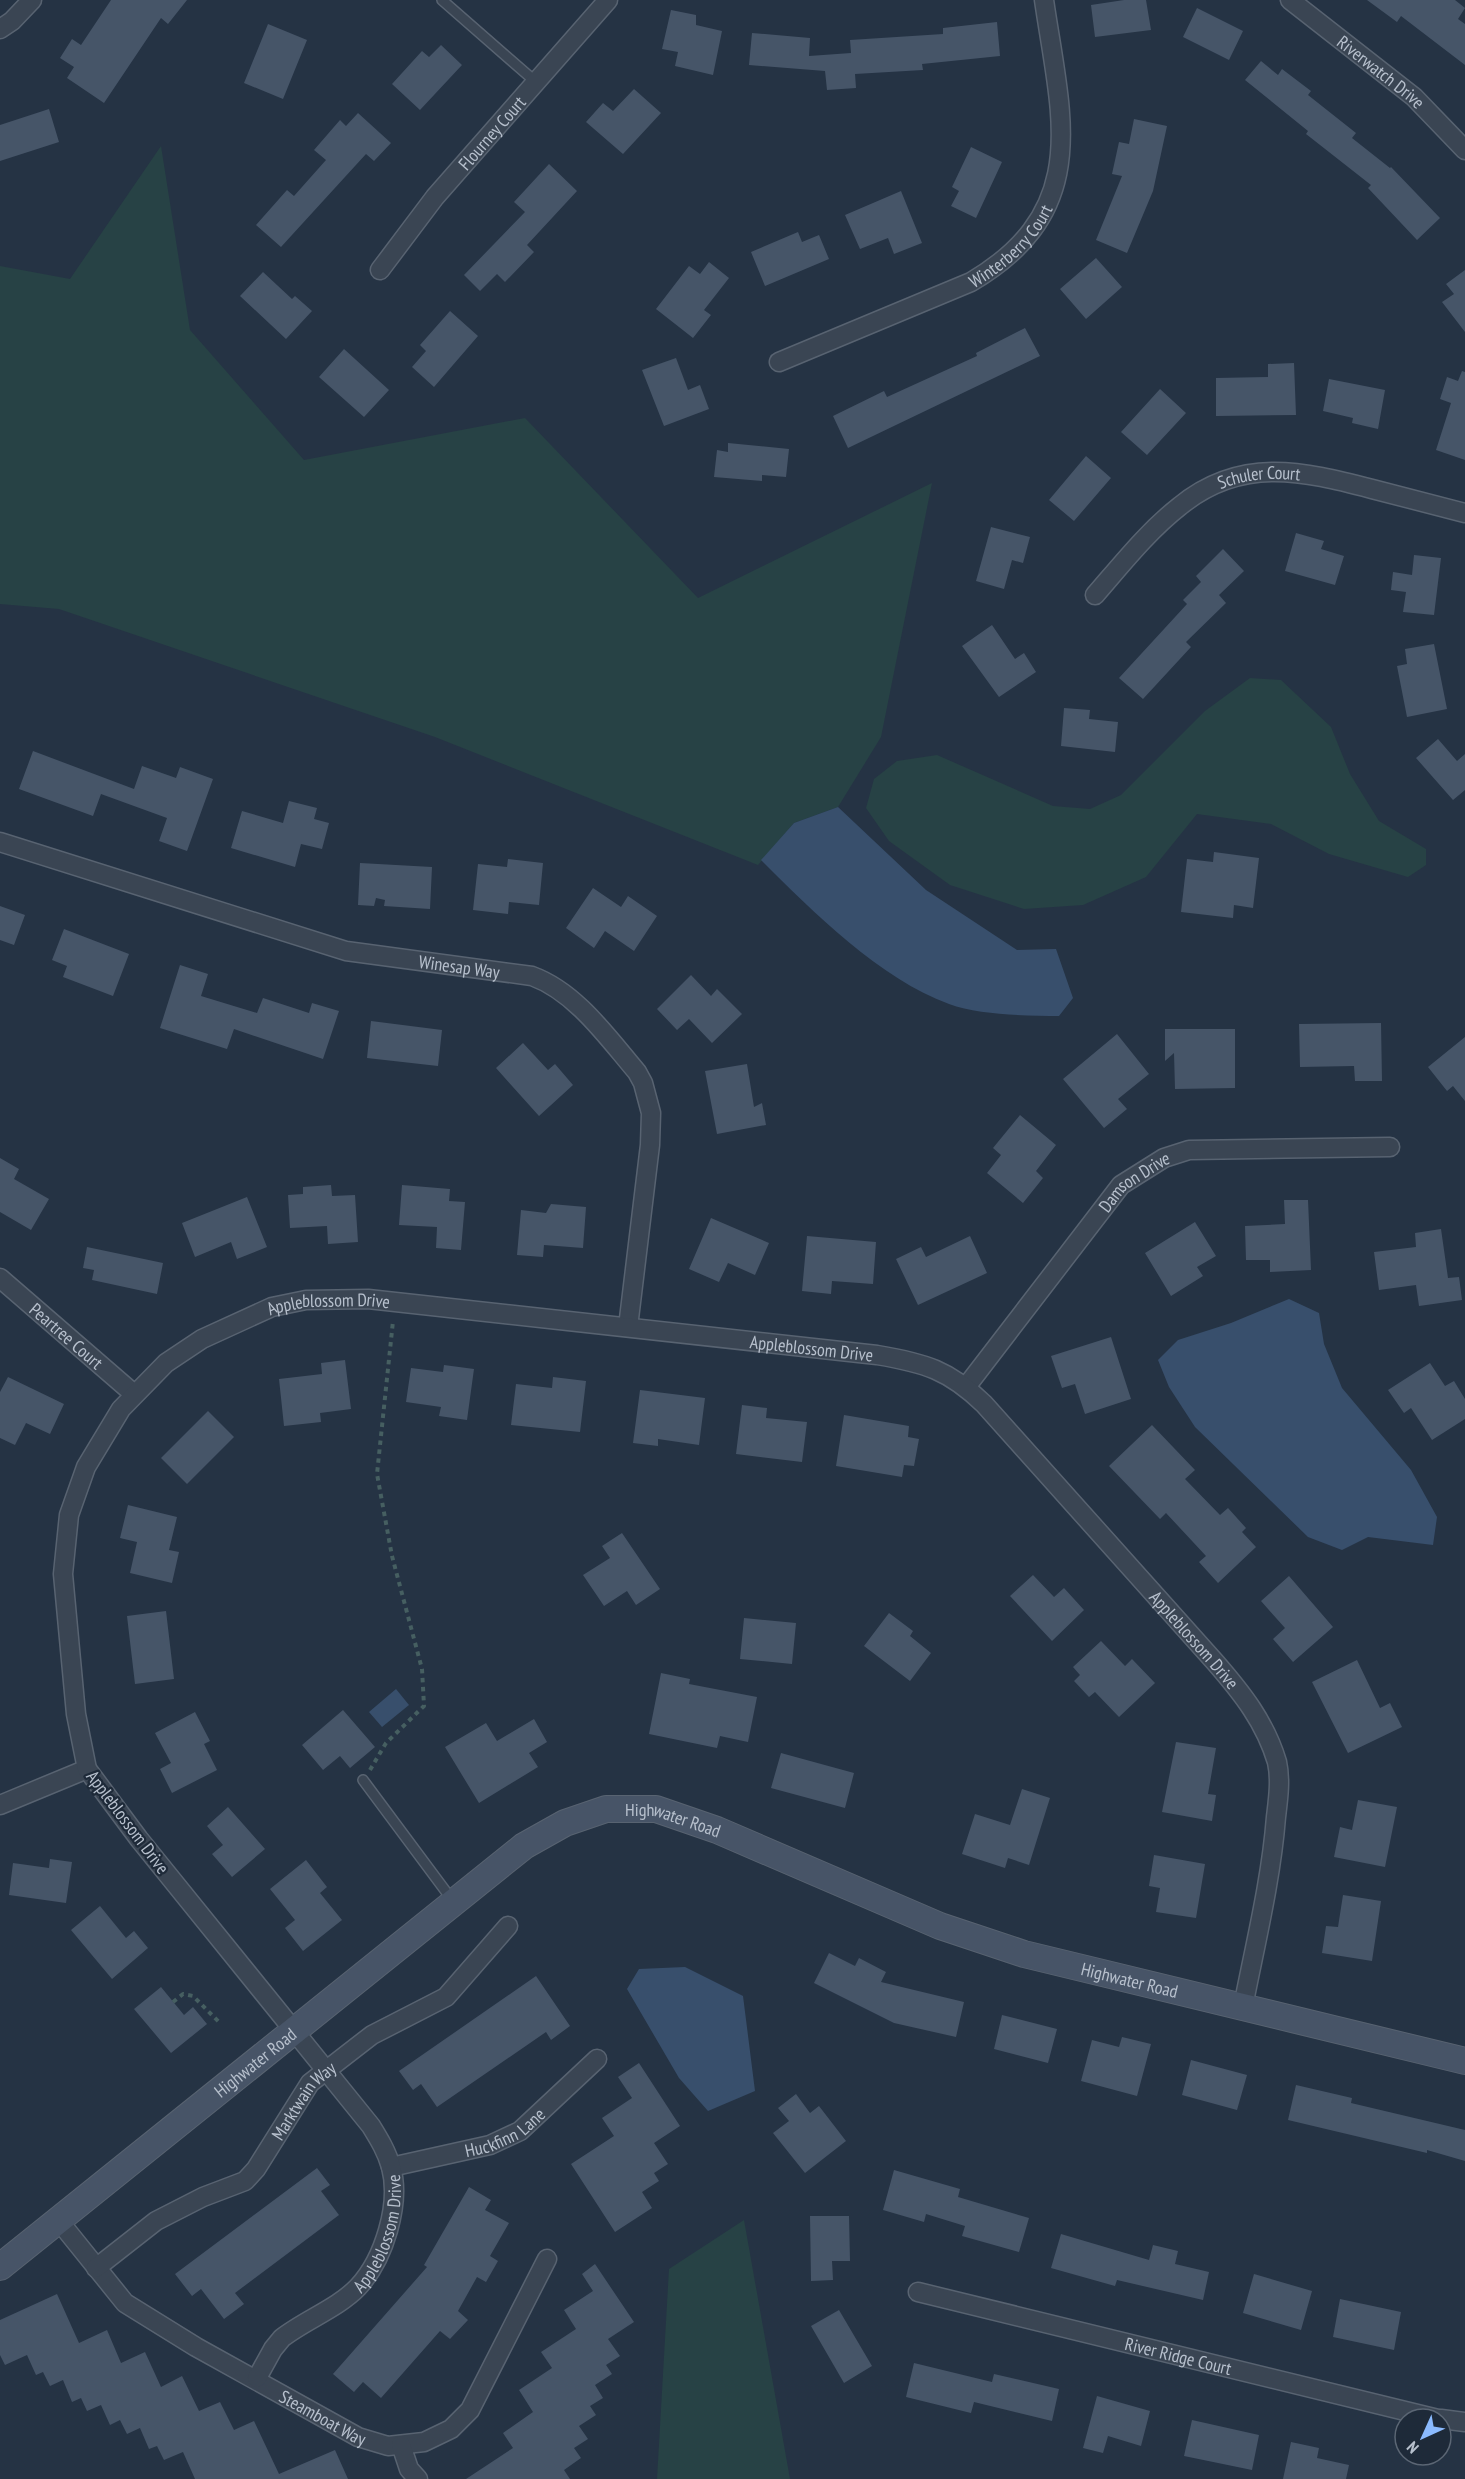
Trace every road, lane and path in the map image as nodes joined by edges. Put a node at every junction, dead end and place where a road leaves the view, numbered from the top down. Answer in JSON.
{"nodes":[{"id":1,"x":32,"y":0,"type":"edge"},
{"id":2,"x":442,"y":0,"type":"edge"},
{"id":3,"x":608,"y":0,"type":"edge"},
{"id":4,"x":1044,"y":0,"type":"edge"},
{"id":5,"x":1290,"y":0,"type":"edge"},
{"id":6,"x":0,"y":29,"type":"edge"},
{"id":7,"x":537,"y":83,"type":"junction"},
{"id":8,"x":1465,"y":150,"type":"edge"},
{"id":9,"x":380,"y":270,"type":"dead end"},
{"id":10,"x":779,"y":362,"type":"dead end"},
{"id":11,"x":1465,"y":513,"type":"edge"},
{"id":12,"x":1095,"y":595,"type":"dead end"},
{"id":13,"x":0,"y":842,"type":"edge"},
{"id":14,"x":1390,"y":1147,"type":"dead end"},
{"id":15,"x":0,"y":1278,"type":"edge"},
{"id":16,"x":395,"y":1302,"type":"junction"},
{"id":17,"x":628,"y":1327,"type":"junction"},
{"id":18,"x":966,"y":1387,"type":"junction"},
{"id":19,"x":134,"y":1394,"type":"junction"},
{"id":20,"x":87,"y":1769,"type":"junction"},
{"id":21,"x":363,"y":1780,"type":"joint"},
{"id":22,"x":0,"y":1805,"type":"edge"},
{"id":23,"x":453,"y":1902,"type":"junction"},
{"id":24,"x":508,"y":1926,"type":"dead end"},
{"id":25,"x":173,"y":2002,"type":"dead end"},
{"id":26,"x":1243,"y":2007,"type":"junction"},
{"id":27,"x":219,"y":2022,"type":"dead end"},
{"id":28,"x":294,"y":2031,"type":"junction"},
{"id":29,"x":597,"y":2059,"type":"dead end"},
{"id":30,"x":1465,"y":2061,"type":"edge"},
{"id":31,"x":325,"y":2069,"type":"junction"},
{"id":32,"x":391,"y":2168,"type":"junction"},
{"id":33,"x":59,"y":2222,"type":"junction"},
{"id":34,"x":547,"y":2259,"type":"dead end"},
{"id":35,"x":0,"y":2267,"type":"edge"},
{"id":36,"x":96,"y":2268,"type":"junction"},
{"id":37,"x":918,"y":2292,"type":"dead end"},
{"id":38,"x":257,"y":2378,"type":"junction"},
{"id":39,"x":1393,"y":2408,"type":"edge"},
{"id":40,"x":401,"y":2445,"type":"junction"},
{"id":41,"x":418,"y":2479,"type":"edge"}],
"edges":[{"from":1,"to":6,"type":"street"},
{"from":2,"to":7,"type":"lane"},
{"from":3,"to":7,"type":"street","name":"Flourney Court"},
{"from":4,"to":10,"type":"street","name":"Winterberry Court"},
{"from":5,"to":8,"type":"street","name":"Riverwatch Drive"},
{"from":7,"to":9,"type":"street","name":"Flourney Court"},
{"from":11,"to":12,"type":"street","name":"Schuler Court"},
{"from":13,"to":17,"type":"street","name":"Winesap Way"},
{"from":14,"to":18,"type":"street","name":"Damson Drive"},
{"from":15,"to":19,"type":"street","name":"Peartree Court"},
{"from":16,"to":17,"type":"street","name":"Appleblossom Drive"},
{"from":16,"to":19,"type":"street","name":"Appleblossom Drive"},
{"from":16,"to":21,"type":"path"},
{"from":17,"to":18,"type":"street","name":"Appleblossom Drive"},
{"from":18,"to":26,"type":"street","name":"Appleblossom Drive"},
{"from":19,"to":20,"type":"street","name":"Appleblossom Drive"},
{"from":20,"to":22,"type":"street"},
{"from":20,"to":28,"type":"street","name":"Appleblossom Drive"},
{"from":21,"to":23,"type":"lane"},
{"from":23,"to":26,"type":"street","name":"Highwater Road"},
{"from":23,"to":28,"type":"street","name":"Highwater Road"},
{"from":24,"to":31,"type":"street","name":"Marktwain Way"},
{"from":25,"to":27,"type":"path"},
{"from":26,"to":30,"type":"street","name":"Highwater Road"},
{"from":28,"to":31,"type":"street","name":"Appleblossom Drive"},
{"from":28,"to":33,"type":"street","name":"Highwater Road"},
{"from":29,"to":32,"type":"street","name":"Huckfinn Lane"},
{"from":31,"to":32,"type":"street","name":"Appleblossom Drive"},
{"from":31,"to":36,"type":"street","name":"Marktwain Way"},
{"from":32,"to":38,"type":"street","name":"Appleblossom Drive"},
{"from":33,"to":35,"type":"street","name":"Highwater Road"},
{"from":33,"to":36,"type":"street","name":"Steamboat Way"},
{"from":34,"to":40,"type":"street","name":"Steamboat Way"},
{"from":36,"to":38,"type":"street","name":"Steamboat Way"},
{"from":37,"to":39,"type":"street","name":"River Ridge Court"},
{"from":38,"to":40,"type":"street","name":"Steamboat Way"},
{"from":40,"to":41,"type":"street"}]}
